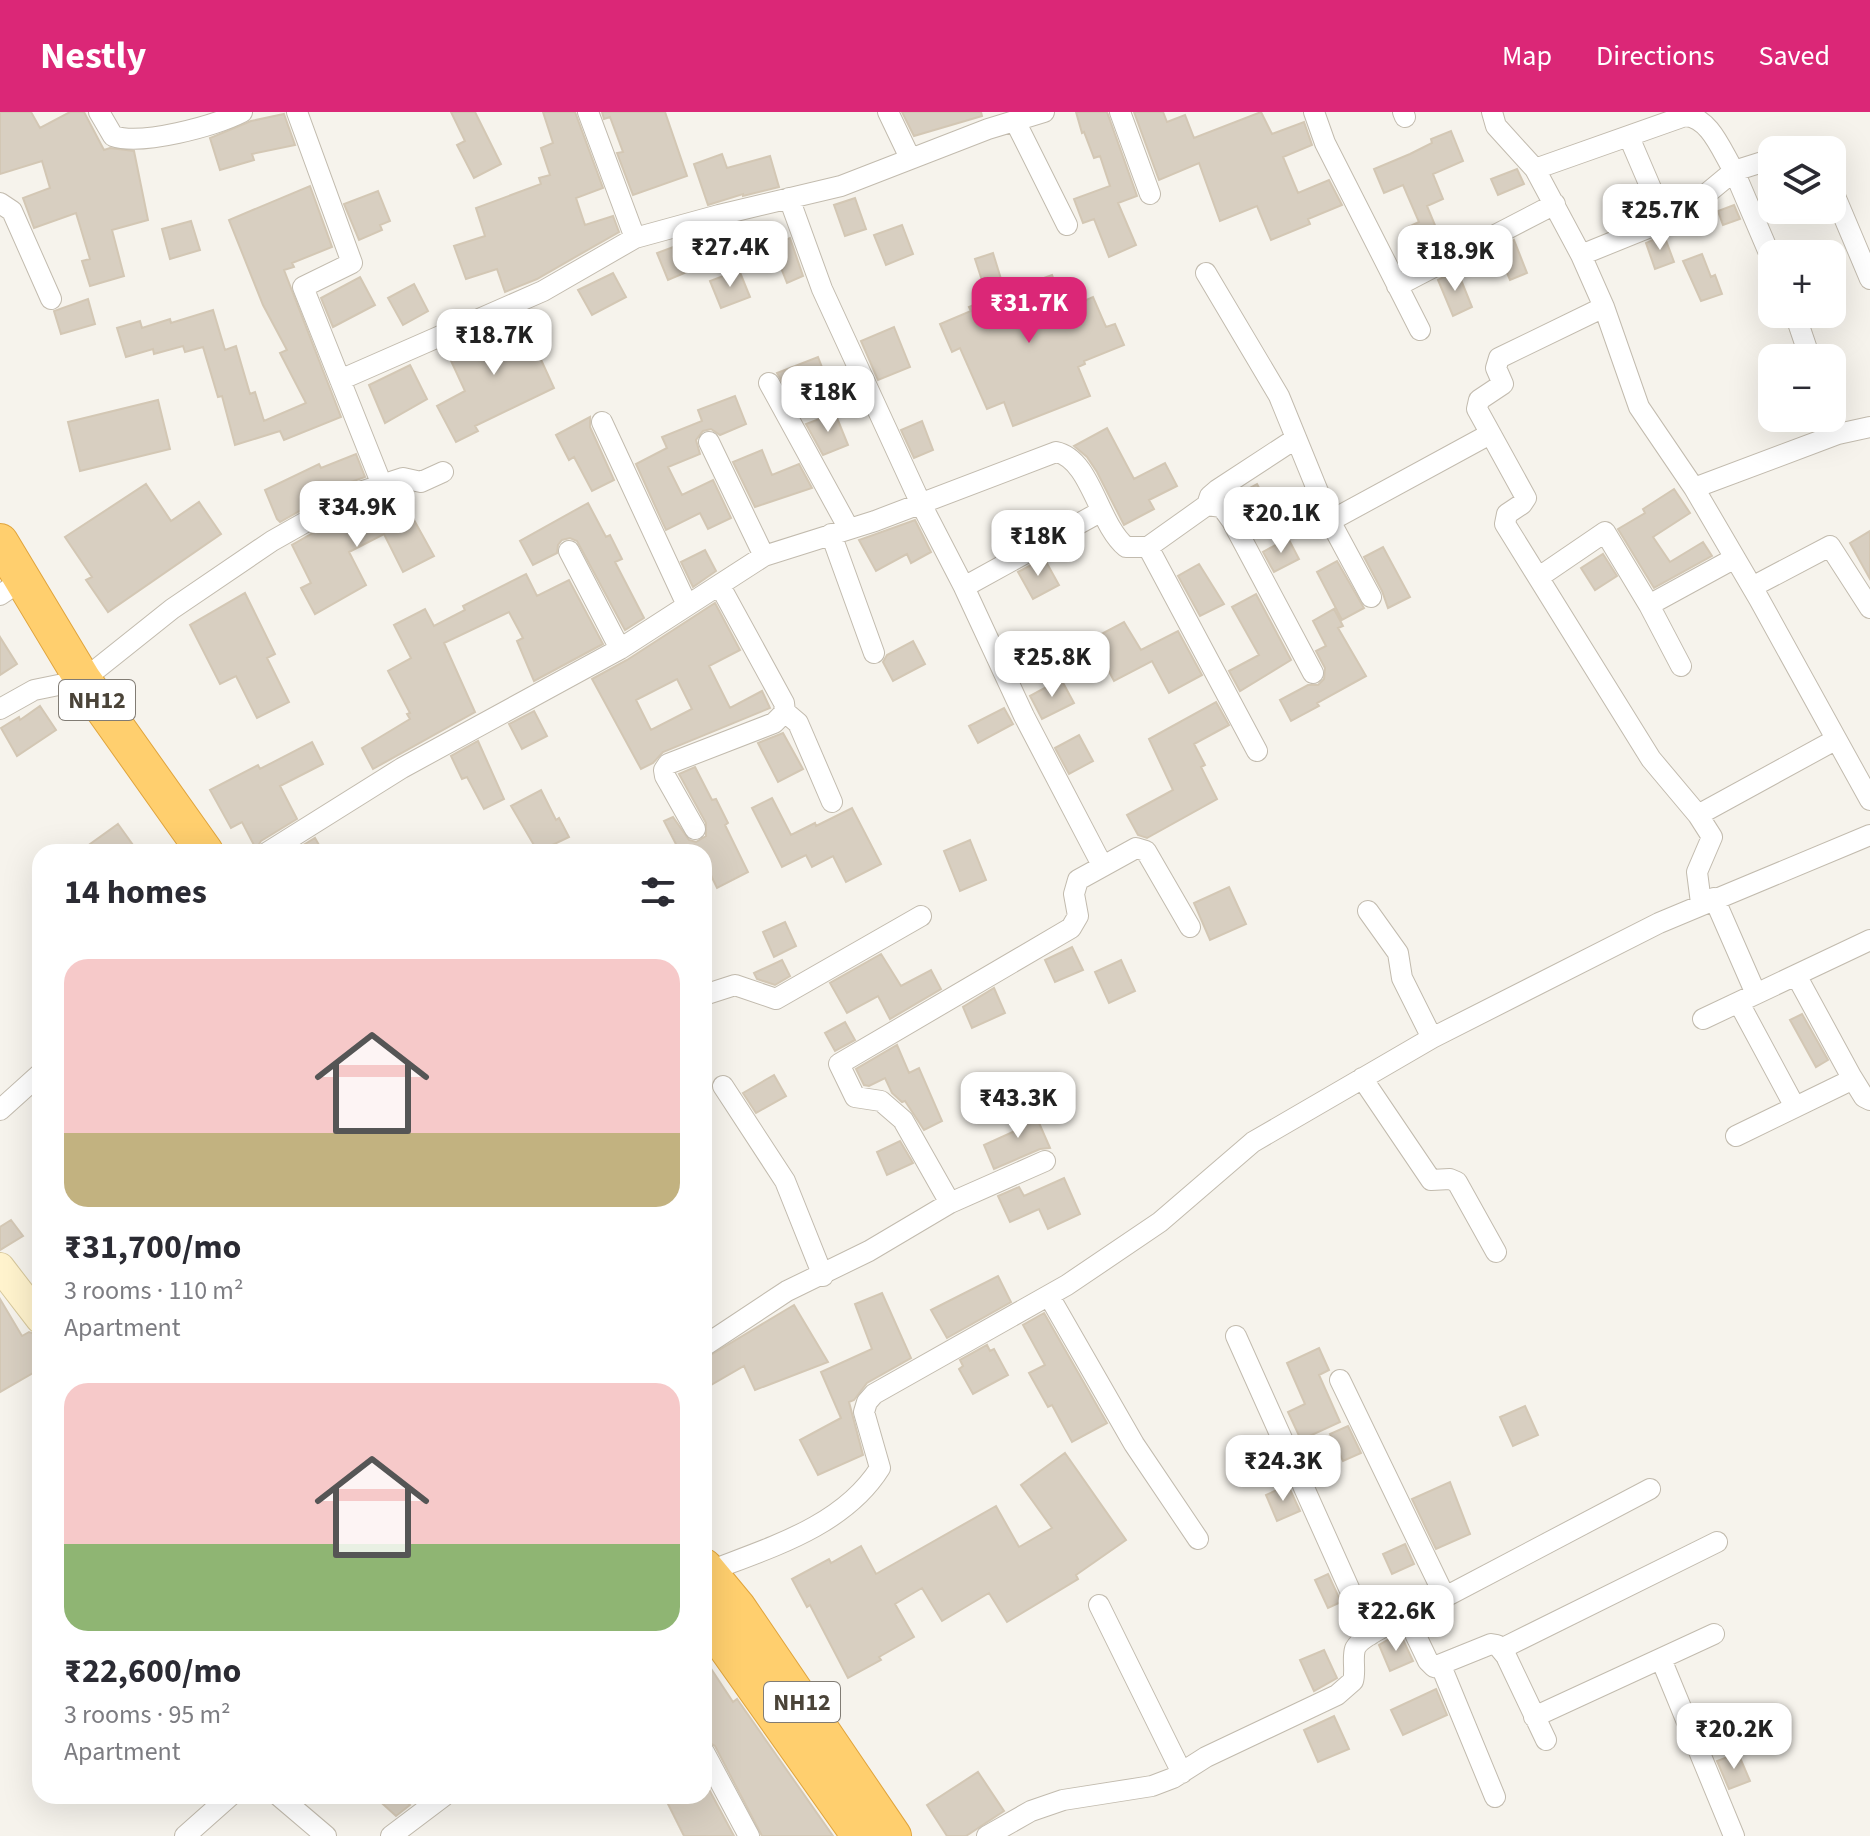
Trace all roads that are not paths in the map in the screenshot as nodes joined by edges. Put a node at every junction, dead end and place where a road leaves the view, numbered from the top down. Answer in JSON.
{"nodes":[{"id":1,"x":99,"y":112,"type":"edge"},
{"id":2,"x":242,"y":112,"type":"edge"},
{"id":3,"x":297,"y":112,"type":"edge"},
{"id":4,"x":588,"y":112,"type":"edge"},
{"id":5,"x":888,"y":112,"type":"edge"},
{"id":6,"x":1044,"y":112,"type":"edge"},
{"id":7,"x":1120,"y":112,"type":"edge"},
{"id":8,"x":1314,"y":112,"type":"edge"},
{"id":9,"x":1492,"y":112,"type":"edge"},
{"id":10,"x":1015,"y":121,"type":"junction"},
{"id":11,"x":1629,"y":137,"type":"junction"},
{"id":12,"x":910,"y":158,"type":"junction"},
{"id":13,"x":1758,"y":163,"type":"edge"},
{"id":14,"x":1535,"y":169,"type":"junction"},
{"id":15,"x":1734,"y":171,"type":"junction"},
{"id":16,"x":1150,"y":194,"type":"dead end"},
{"id":17,"x":789,"y":198,"type":"junction"},
{"id":18,"x":0,"y":203,"type":"edge"},
{"id":19,"x":1555,"y":204,"type":"junction"},
{"id":20,"x":1846,"y":211,"type":"edge"},
{"id":21,"x":1665,"y":221,"type":"junction"},
{"id":22,"x":1067,"y":225,"type":"dead end"},
{"id":23,"x":1861,"y":235,"type":"edge"},
{"id":24,"x":635,"y":238,"type":"junction"},
{"id":25,"x":1763,"y":240,"type":"edge"},
{"id":26,"x":1581,"y":255,"type":"junction"},
{"id":27,"x":1206,"y":273,"type":"dead end"},
{"id":28,"x":1870,"y":279,"type":"edge"},
{"id":29,"x":1397,"y":286,"type":"junction"},
{"id":30,"x":51,"y":299,"type":"dead end"},
{"id":31,"x":1604,"y":307,"type":"junction"},
{"id":32,"x":1420,"y":330,"type":"dead end"},
{"id":33,"x":340,"y":380,"type":"junction"},
{"id":34,"x":769,"y":383,"type":"dead end"},
{"id":35,"x":602,"y":422,"type":"dead end"},
{"id":36,"x":1846,"y":426,"type":"edge"},
{"id":37,"x":1870,"y":427,"type":"edge"},
{"id":38,"x":1821,"y":432,"type":"edge"},
{"id":39,"x":1490,"y":434,"type":"junction"},
{"id":40,"x":1295,"y":439,"type":"junction"},
{"id":41,"x":709,"y":442,"type":"dead end"},
{"id":42,"x":443,"y":472,"type":"dead end"},
{"id":43,"x":382,"y":485,"type":"junction"},
{"id":44,"x":1694,"y":488,"type":"junction"},
{"id":45,"x":921,"y":504,"type":"junction"},
{"id":46,"x":1207,"y":505,"type":"junction"},
{"id":47,"x":1100,"y":512,"type":"junction"},
{"id":48,"x":1330,"y":521,"type":"junction"},
{"id":49,"x":840,"y":532,"type":"junction"},
{"id":50,"x":0,"y":542,"type":"edge"},
{"id":51,"x":1148,"y":547,"type":"junction"},
{"id":52,"x":569,"y":551,"type":"dead end"},
{"id":53,"x":764,"y":556,"type":"junction"},
{"id":54,"x":1735,"y":558,"type":"junction"},
{"id":55,"x":1539,"y":577,"type":"junction"},
{"id":56,"x":720,"y":586,"type":"junction"},
{"id":57,"x":11,"y":587,"type":"edge"},
{"id":58,"x":964,"y":587,"type":"junction"},
{"id":59,"x":1752,"y":587,"type":"junction"},
{"id":60,"x":1371,"y":597,"type":"dead end"},
{"id":61,"x":687,"y":605,"type":"junction"},
{"id":62,"x":1649,"y":605,"type":"junction"},
{"id":63,"x":1870,"y":608,"type":"edge"},
{"id":64,"x":620,"y":649,"type":"junction"},
{"id":65,"x":874,"y":653,"type":"dead end"},
{"id":66,"x":1681,"y":666,"type":"dead end"},
{"id":67,"x":1313,"y":673,"type":"dead end"},
{"id":68,"x":83,"y":680,"type":"junction"},
{"id":69,"x":0,"y":709,"type":"edge"},
{"id":70,"x":785,"y":712,"type":"junction"},
{"id":71,"x":1835,"y":740,"type":"junction"},
{"id":72,"x":1257,"y":751,"type":"dead end"},
{"id":73,"x":1870,"y":800,"type":"edge"},
{"id":74,"x":832,"y":802,"type":"dead end"},
{"id":75,"x":1698,"y":815,"type":"junction"},
{"id":76,"x":695,"y":829,"type":"dead end"},
{"id":77,"x":1870,"y":835,"type":"edge"},
{"id":78,"x":199,"y":844,"type":"edge"},
{"id":79,"x":281,"y":844,"type":"edge"},
{"id":80,"x":1102,"y":865,"type":"junction"},
{"id":81,"x":1708,"y":901,"type":"junction"},
{"id":82,"x":1368,"y":911,"type":"dead end"},
{"id":83,"x":921,"y":916,"type":"dead end"},
{"id":84,"x":1190,"y":927,"type":"dead end"},
{"id":85,"x":1870,"y":940,"type":"edge"},
{"id":86,"x":1796,"y":975,"type":"junction"},
{"id":87,"x":712,"y":992,"type":"edge"},
{"id":88,"x":1747,"y":998,"type":"junction"},
{"id":89,"x":1703,"y":1019,"type":"dead end"},
{"id":90,"x":1432,"y":1038,"type":"junction"},
{"id":91,"x":1851,"y":1076,"type":"junction"},
{"id":92,"x":1362,"y":1078,"type":"junction"},
{"id":93,"x":32,"y":1081,"type":"edge"},
{"id":94,"x":723,"y":1086,"type":"dead end"},
{"id":95,"x":1870,"y":1100,"type":"edge"},
{"id":96,"x":1795,"y":1107,"type":"junction"},
{"id":97,"x":0,"y":1110,"type":"edge"},
{"id":98,"x":1736,"y":1136,"type":"dead end"},
{"id":99,"x":1045,"y":1161,"type":"dead end"},
{"id":100,"x":950,"y":1203,"type":"junction"},
{"id":101,"x":1496,"y":1252,"type":"dead end"},
{"id":102,"x":0,"y":1267,"type":"edge"},
{"id":103,"x":823,"y":1276,"type":"junction"},
{"id":104,"x":1049,"y":1296,"type":"junction"},
{"id":105,"x":32,"y":1309,"type":"edge"},
{"id":106,"x":1236,"y":1336,"type":"dead end"},
{"id":107,"x":712,"y":1341,"type":"edge"},
{"id":108,"x":1340,"y":1380,"type":"dead end"},
{"id":109,"x":1650,"y":1489,"type":"dead end"},
{"id":110,"x":1198,"y":1539,"type":"dead end"},
{"id":111,"x":1717,"y":1542,"type":"dead end"},
{"id":112,"x":1445,"y":1597,"type":"junction"},
{"id":113,"x":712,"y":1600,"type":"edge"},
{"id":114,"x":712,"y":1604,"type":"edge"},
{"id":115,"x":712,"y":1604,"type":"edge"},
{"id":116,"x":1099,"y":1605,"type":"dead end"},
{"id":117,"x":1407,"y":1617,"type":"junction"},
{"id":118,"x":1714,"y":1634,"type":"dead end"},
{"id":119,"x":1370,"y":1635,"type":"junction"},
{"id":120,"x":1501,"y":1649,"type":"junction"},
{"id":121,"x":1661,"y":1659,"type":"junction"},
{"id":122,"x":1441,"y":1666,"type":"junction"},
{"id":123,"x":1534,"y":1717,"type":"junction"},
{"id":124,"x":1546,"y":1740,"type":"dead end"},
{"id":125,"x":712,"y":1767,"type":"edge"},
{"id":126,"x":1182,"y":1773,"type":"junction"},
{"id":127,"x":1495,"y":1797,"type":"dead end"},
{"id":128,"x":221,"y":1804,"type":"edge"},
{"id":129,"x":288,"y":1804,"type":"edge"},
{"id":130,"x":433,"y":1804,"type":"edge"},
{"id":131,"x":185,"y":1836,"type":"edge"},
{"id":132,"x":326,"y":1836,"type":"edge"},
{"id":133,"x":391,"y":1836,"type":"edge"},
{"id":134,"x":749,"y":1836,"type":"edge"},
{"id":135,"x":860,"y":1836,"type":"edge"},
{"id":136,"x":893,"y":1836,"type":"edge"},
{"id":137,"x":987,"y":1836,"type":"edge"},
{"id":138,"x":1734,"y":1836,"type":"edge"}],
"edges":[{"from":1,"to":2,"type":"street"},
{"from":3,"to":33,"type":"street"},
{"from":4,"to":24,"type":"street"},
{"from":5,"to":12,"type":"street"},
{"from":6,"to":10,"type":"street"},
{"from":7,"to":16,"type":"street"},
{"from":8,"to":29,"type":"street"},
{"from":9,"to":14,"type":"street"},
{"from":10,"to":12,"type":"street"},
{"from":10,"to":22,"type":"street"},
{"from":11,"to":14,"type":"street"},
{"from":11,"to":15,"type":"street"},
{"from":11,"to":21,"type":"street"},
{"from":12,"to":17,"type":"street"},
{"from":13,"to":15,"type":"street"},
{"from":14,"to":19,"type":"street"},
{"from":15,"to":21,"type":"street"},
{"from":15,"to":25,"type":"street"},
{"from":17,"to":24,"type":"street"},
{"from":17,"to":45,"type":"street"},
{"from":18,"to":30,"type":"street"},
{"from":19,"to":26,"type":"street"},
{"from":19,"to":29,"type":"street"},
{"from":20,"to":23,"type":"street"},
{"from":21,"to":26,"type":"street"},
{"from":23,"to":28,"type":"street"},
{"from":24,"to":33,"type":"street"},
{"from":26,"to":31,"type":"street"},
{"from":27,"to":40,"type":"street"},
{"from":29,"to":32,"type":"street"},
{"from":31,"to":39,"type":"street"},
{"from":31,"to":44,"type":"street"},
{"from":33,"to":43,"type":"street"},
{"from":34,"to":49,"type":"street"},
{"from":35,"to":61,"type":"street"},
{"from":36,"to":37,"type":"street"},
{"from":38,"to":44,"type":"street"},
{"from":39,"to":48,"type":"street"},
{"from":39,"to":55,"type":"street"},
{"from":40,"to":46,"type":"street"},
{"from":40,"to":48,"type":"street"},
{"from":41,"to":53,"type":"street"},
{"from":42,"to":43,"type":"street"},
{"from":43,"to":68,"type":"street"},
{"from":44,"to":54,"type":"street"},
{"from":45,"to":47,"type":"street"},
{"from":45,"to":49,"type":"street"},
{"from":45,"to":58,"type":"street"},
{"from":46,"to":51,"type":"street"},
{"from":46,"to":67,"type":"street"},
{"from":47,"to":51,"type":"street"},
{"from":47,"to":58,"type":"street"},
{"from":48,"to":60,"type":"street"},
{"from":49,"to":53,"type":"street"},
{"from":49,"to":65,"type":"street"},
{"from":50,"to":57,"type":"highway","number":"NH12"},
{"from":51,"to":72,"type":"street"},
{"from":52,"to":64,"type":"street"},
{"from":53,"to":56,"type":"street"},
{"from":54,"to":59,"type":"street"},
{"from":54,"to":62,"type":"street"},
{"from":55,"to":62,"type":"street"},
{"from":55,"to":75,"type":"street"},
{"from":56,"to":61,"type":"street"},
{"from":56,"to":70,"type":"street"},
{"from":57,"to":68,"type":"highway","number":"NH12"},
{"from":58,"to":80,"type":"street"},
{"from":59,"to":63,"type":"street"},
{"from":59,"to":71,"type":"street"},
{"from":61,"to":64,"type":"street"},
{"from":62,"to":66,"type":"street"},
{"from":64,"to":79,"type":"street"},
{"from":68,"to":69,"type":"street"},
{"from":68,"to":78,"type":"highway","number":"NH12"},
{"from":70,"to":74,"type":"street"},
{"from":70,"to":76,"type":"street"},
{"from":71,"to":73,"type":"street"},
{"from":71,"to":75,"type":"street"},
{"from":75,"to":81,"type":"street"},
{"from":77,"to":81,"type":"street"},
{"from":80,"to":84,"type":"street"},
{"from":80,"to":100,"type":"street"},
{"from":81,"to":88,"type":"street"},
{"from":81,"to":90,"type":"street"},
{"from":82,"to":90,"type":"street"},
{"from":83,"to":87,"type":"street"},
{"from":85,"to":86,"type":"street"},
{"from":86,"to":88,"type":"street"},
{"from":86,"to":91,"type":"street"},
{"from":88,"to":89,"type":"street"},
{"from":88,"to":96,"type":"street"},
{"from":90,"to":92,"type":"street"},
{"from":91,"to":95,"type":"street"},
{"from":91,"to":96,"type":"street"},
{"from":92,"to":101,"type":"street"},
{"from":92,"to":104,"type":"street"},
{"from":93,"to":97,"type":"street"},
{"from":94,"to":103,"type":"street"},
{"from":96,"to":98,"type":"street"},
{"from":99,"to":100,"type":"street"},
{"from":100,"to":103,"type":"street"},
{"from":102,"to":105,"type":"street"},
{"from":103,"to":107,"type":"street"},
{"from":104,"to":110,"type":"street"},
{"from":104,"to":113,"type":"street"},
{"from":106,"to":119,"type":"street"},
{"from":108,"to":112,"type":"street"},
{"from":109,"to":112,"type":"street"},
{"from":111,"to":120,"type":"street"},
{"from":112,"to":117,"type":"street"},
{"from":114,"to":135,"type":"highway"},
{"from":115,"to":136,"type":"highway","number":"NH12"},
{"from":116,"to":126,"type":"street"},
{"from":117,"to":119,"type":"street"},
{"from":117,"to":122,"type":"street"},
{"from":118,"to":121,"type":"street"},
{"from":119,"to":126,"type":"street"},
{"from":120,"to":122,"type":"street"},
{"from":120,"to":123,"type":"street"},
{"from":121,"to":123,"type":"street"},
{"from":121,"to":138,"type":"street"},
{"from":122,"to":127,"type":"street"},
{"from":123,"to":124,"type":"street"},
{"from":125,"to":134,"type":"street"},
{"from":126,"to":137,"type":"street"},
{"from":128,"to":131,"type":"street"},
{"from":129,"to":132,"type":"street"},
{"from":130,"to":133,"type":"street"}]}
